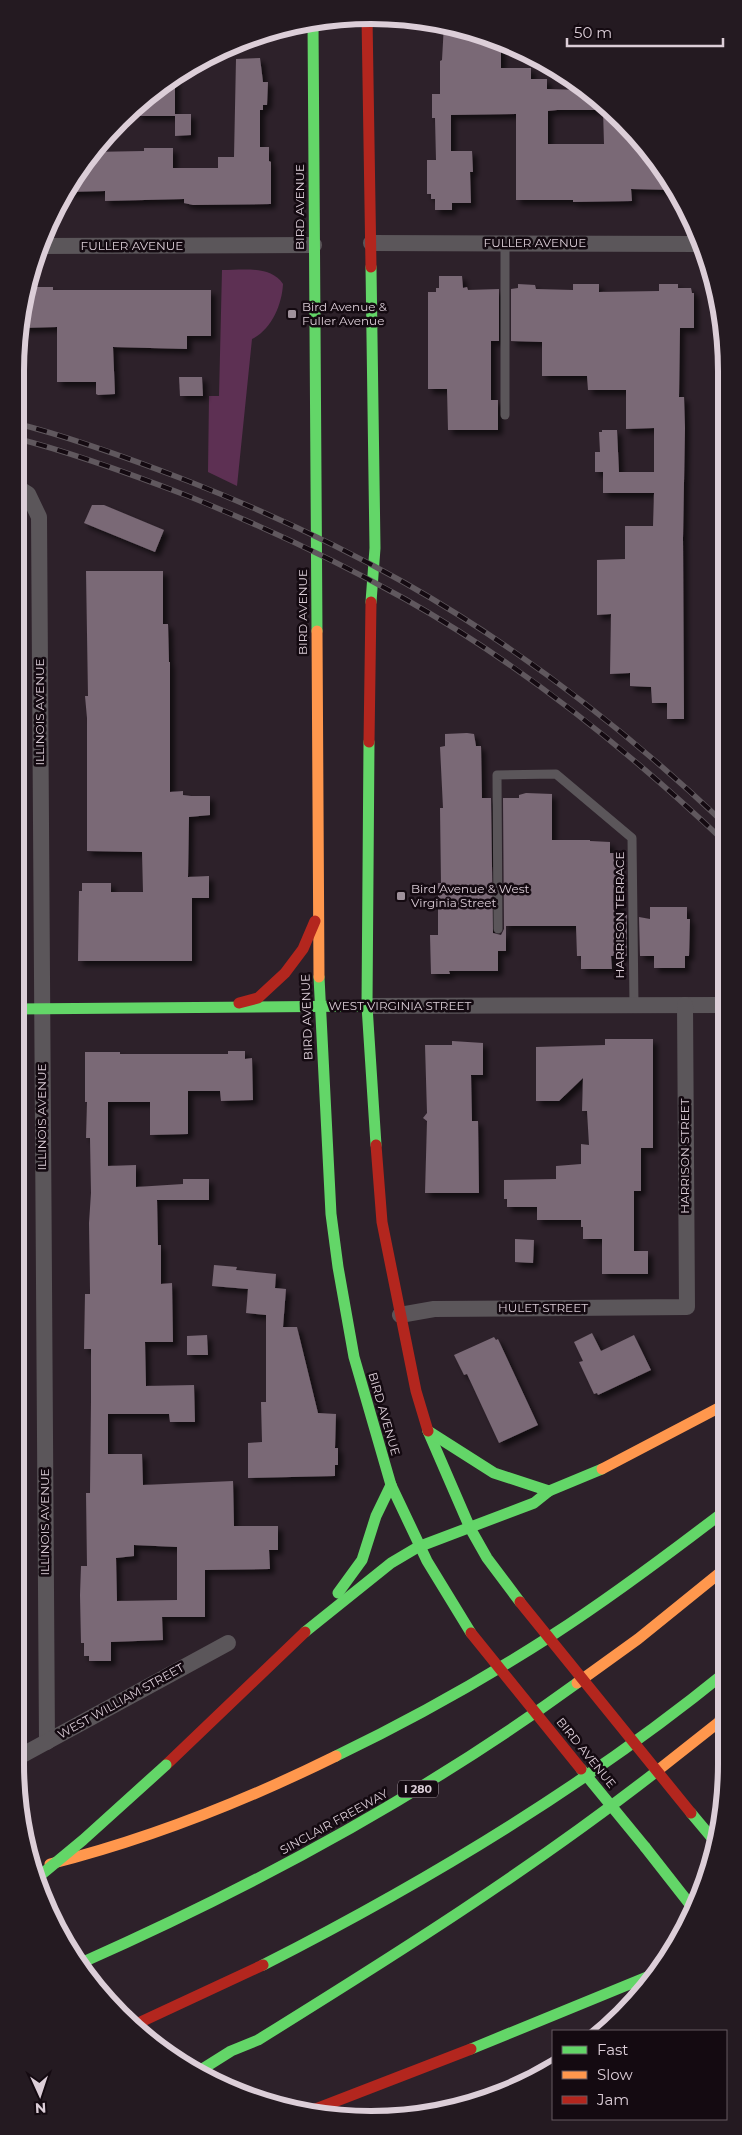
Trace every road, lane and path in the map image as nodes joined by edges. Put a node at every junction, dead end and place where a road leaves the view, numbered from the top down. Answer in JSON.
{"nodes":[{"id":1,"x":367,"y":24,"type":"edge"},
{"id":2,"x":313,"y":29,"type":"edge"},
{"id":3,"x":370,"y":243,"type":"junction"},
{"id":4,"x":505,"y":243,"type":"junction"},
{"id":5,"x":694,"y":244,"type":"edge"},
{"id":6,"x":314,"y":245,"type":"junction"},
{"id":7,"x":47,"y":246,"type":"edge"},
{"id":8,"x":505,"y":415,"type":"dead end"},
{"id":9,"x":24,"y":493,"type":"edge"},
{"id":10,"x":318,"y":912,"type":"junction"},
{"id":11,"x":498,"y":929,"type":"dead end"},
{"id":12,"x":634,"y":1004,"type":"junction"},
{"id":13,"x":685,"y":1005,"type":"junction"},
{"id":14,"x":718,"y":1005,"type":"edge"},
{"id":15,"x":319,"y":1006,"type":"junction"},
{"id":16,"x":367,"y":1006,"type":"junction"},
{"id":17,"x":228,"y":1007,"type":"junction"},
{"id":18,"x":41,"y":1008,"type":"junction"},
{"id":19,"x":24,"y":1009,"type":"edge"},
{"id":20,"x":687,"y":1307,"type":"joint"},
{"id":21,"x":400,"y":1315,"type":"junction"},
{"id":22,"x":718,"y":1408,"type":"edge"},
{"id":23,"x":428,"y":1431,"type":"junction"},
{"id":24,"x":391,"y":1486,"type":"junction"},
{"id":25,"x":549,"y":1491,"type":"junction"},
{"id":26,"x":718,"y":1516,"type":"edge"},
{"id":27,"x":470,"y":1526,"type":"junction"},
{"id":28,"x":418,"y":1547,"type":"junction"},
{"id":29,"x":718,"y":1574,"type":"edge"},
{"id":30,"x":312,"y":1625,"type":"junction"},
{"id":31,"x":228,"y":1643,"type":"dead end"},
{"id":32,"x":718,"y":1678,"type":"edge"},
{"id":33,"x":718,"y":1723,"type":"edge"},
{"id":34,"x":47,"y":1742,"type":"junction"},
{"id":35,"x":24,"y":1754,"type":"edge"},
{"id":36,"x":711,"y":1837,"type":"edge"},
{"id":37,"x":40,"y":1867,"type":"edge"},
{"id":38,"x":42,"y":1875,"type":"edge"},
{"id":39,"x":689,"y":1904,"type":"edge"},
{"id":40,"x":85,"y":1960,"type":"edge"},
{"id":41,"x":643,"y":1978,"type":"edge"},
{"id":42,"x":140,"y":2023,"type":"edge"},
{"id":43,"x":258,"y":2040,"type":"junction"},
{"id":44,"x":239,"y":2060,"type":"dead end"},
{"id":45,"x":203,"y":2068,"type":"edge"},
{"id":46,"x":321,"y":2107,"type":"edge"}],
"edges":[{"from":1,"to":3,"type":"main road"},
{"from":2,"to":6,"type":"main road","name":"BIRD AVENUE"},
{"from":3,"to":4,"type":"street","name":"FULLER AVENUE"},
{"from":3,"to":16,"type":"main road"},
{"from":4,"to":5,"type":"street","name":"FULLER AVENUE"},
{"from":4,"to":8,"type":"lane"},
{"from":6,"to":7,"type":"street","name":"FULLER AVENUE"},
{"from":6,"to":10,"type":"main road","name":"BIRD AVENUE"},
{"from":9,"to":18,"type":"street","name":"ILLINOIS AVENUE"},
{"from":10,"to":15,"type":"main road","name":"BIRD AVENUE"},
{"from":10,"to":17,"type":"main road"},
{"from":11,"to":12,"type":"lane","name":"HARRISON TERRACE"},
{"from":12,"to":13,"type":"street","name":"WEST VIRGINIA STREET"},
{"from":12,"to":16,"type":"street","name":"WEST VIRGINIA STREET"},
{"from":13,"to":14,"type":"street","name":"WEST VIRGINIA STREET"},
{"from":13,"to":20,"type":"street","name":"HARRISON STREET"},
{"from":15,"to":16,"type":"main road","name":"WEST VIRGINIA STREET"},
{"from":15,"to":17,"type":"main road","name":"WEST VIRGINIA STREET"},
{"from":15,"to":24,"type":"main road","name":"BIRD AVENUE"},
{"from":16,"to":21,"type":"main road"},
{"from":17,"to":18,"type":"main road","name":"WEST VIRGINIA STREET"},
{"from":18,"to":19,"type":"main road","name":"WEST VIRGINIA STREET"},
{"from":18,"to":34,"type":"street","name":"ILLINOIS AVENUE"},
{"from":20,"to":21,"type":"street","name":"HULET STREET"},
{"from":21,"to":23,"type":"main road"},
{"from":22,"to":25,"type":"main road"},
{"from":23,"to":25,"type":"main road"},
{"from":23,"to":27,"type":"main road"},
{"from":24,"to":28,"type":"main road","name":"BIRD AVENUE"},
{"from":24,"to":30,"type":"main road"},
{"from":25,"to":27,"type":"main road"},
{"from":26,"to":37,"type":"main road"},
{"from":27,"to":28,"type":"main road"},
{"from":27,"to":36,"type":"main road","bridge":true},
{"from":28,"to":30,"type":"main road"},
{"from":28,"to":39,"type":"main road","name":"BIRD AVENUE","bridge":true},
{"from":29,"to":40,"type":"main road","name":"SINCLAIR FREEWAY","number":"I 280"},
{"from":30,"to":38,"type":"main road","bridge":true},
{"from":31,"to":34,"type":"street","name":"WEST WILLIAM STREET"},
{"from":32,"to":42,"type":"main road"},
{"from":33,"to":43,"type":"main road"},
{"from":34,"to":35,"type":"street","name":"WEST WILLIAM STREET"},
{"from":41,"to":46,"type":"main road"},
{"from":43,"to":44,"type":"main road"},
{"from":43,"to":45,"type":"main road"}]}
